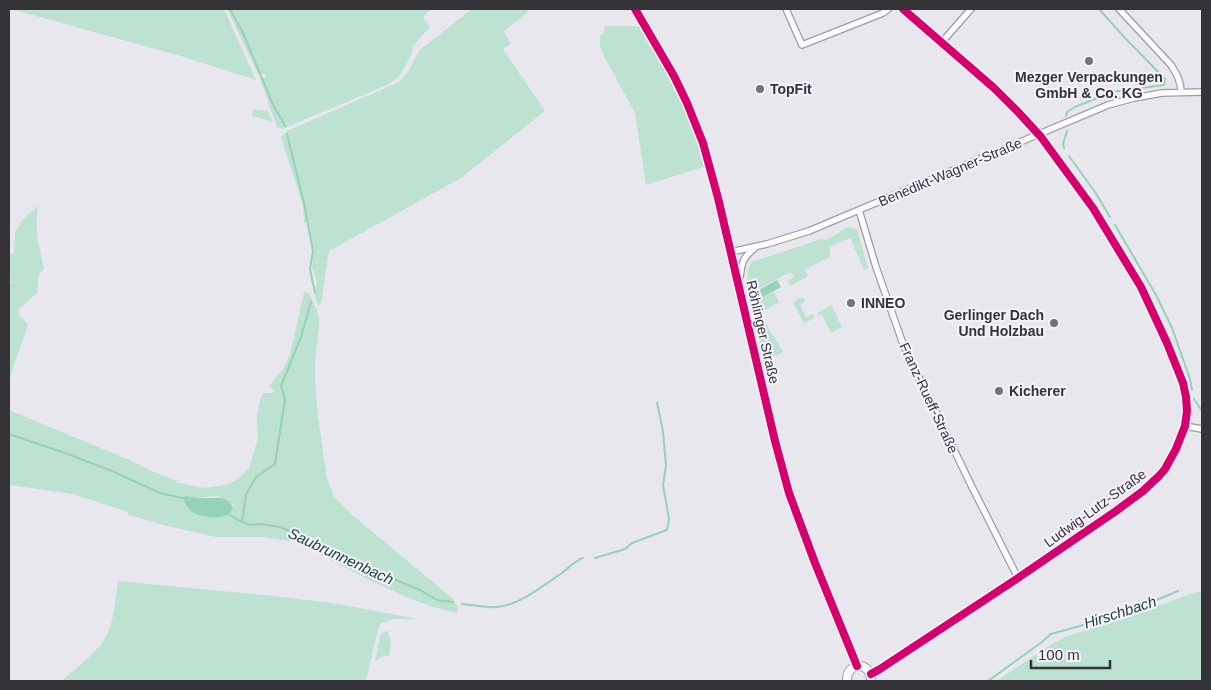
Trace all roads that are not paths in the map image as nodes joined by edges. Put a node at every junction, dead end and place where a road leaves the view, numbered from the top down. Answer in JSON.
{"nodes":[{"id":1,"x":635,"y":9,"type":"edge"},
{"id":2,"x":786,"y":9,"type":"edge"},
{"id":3,"x":888,"y":9,"type":"edge"},
{"id":4,"x":903,"y":9,"type":"edge"},
{"id":5,"x":971,"y":9,"type":"edge"},
{"id":6,"x":1119,"y":9,"type":"edge"},
{"id":7,"x":942,"y":42,"type":"junction"},
{"id":8,"x":1181,"y":92,"type":"junction"},
{"id":9,"x":1202,"y":92,"type":"edge"},
{"id":10,"x":1038,"y":134,"type":"junction"},
{"id":11,"x":859,"y":210,"type":"junction"},
{"id":12,"x":756,"y":247,"type":"junction"},
{"id":13,"x":731,"y":252,"type":"junction"},
{"id":14,"x":738,"y":281,"type":"junction"},
{"id":15,"x":1185,"y":426,"type":"junction"},
{"id":16,"x":1202,"y":429,"type":"edge"},
{"id":17,"x":1018,"y":578,"type":"junction"},
{"id":18,"x":857,"y":666,"type":"junction"},
{"id":19,"x":871,"y":678,"type":"edge"},
{"id":20,"x":847,"y":681,"type":"edge"}],
"edges":[{"from":1,"to":13,"type":"street","name":"Röhlinger Straße"},
{"from":2,"to":3,"type":"street"},
{"from":4,"to":7,"type":"street","name":"Ludwig-Lutz-Straße"},
{"from":5,"to":7,"type":"street"},
{"from":6,"to":8,"type":"street"},
{"from":7,"to":10,"type":"street","name":"Ludwig-Lutz-Straße"},
{"from":8,"to":9,"type":"street","name":"Benedikt-Wagner-Straße"},
{"from":8,"to":10,"type":"street","name":"Benedikt-Wagner-Straße"},
{"from":10,"to":11,"type":"street","name":"Benedikt-Wagner-Straße"},
{"from":10,"to":15,"type":"street","name":"Ludwig-Lutz-Straße"},
{"from":11,"to":12,"type":"street","name":"Benedikt-Wagner-Straße"},
{"from":11,"to":17,"type":"street","name":"Franz-Rueff-Straße"},
{"from":12,"to":13,"type":"street","name":"Benedikt-Wagner-Straße"},
{"from":12,"to":14,"type":"street"},
{"from":13,"to":14,"type":"street","name":"Röhlinger Straße"},
{"from":14,"to":18,"type":"street","name":"Röhlinger Straße"},
{"from":15,"to":16,"type":"street"},
{"from":15,"to":17,"type":"street","name":"Ludwig-Lutz-Straße"},
{"from":17,"to":19,"type":"street","name":"Ludwig-Lutz-Straße"},
{"from":18,"to":19,"type":"street"},
{"from":18,"to":20,"type":"street"}]}
